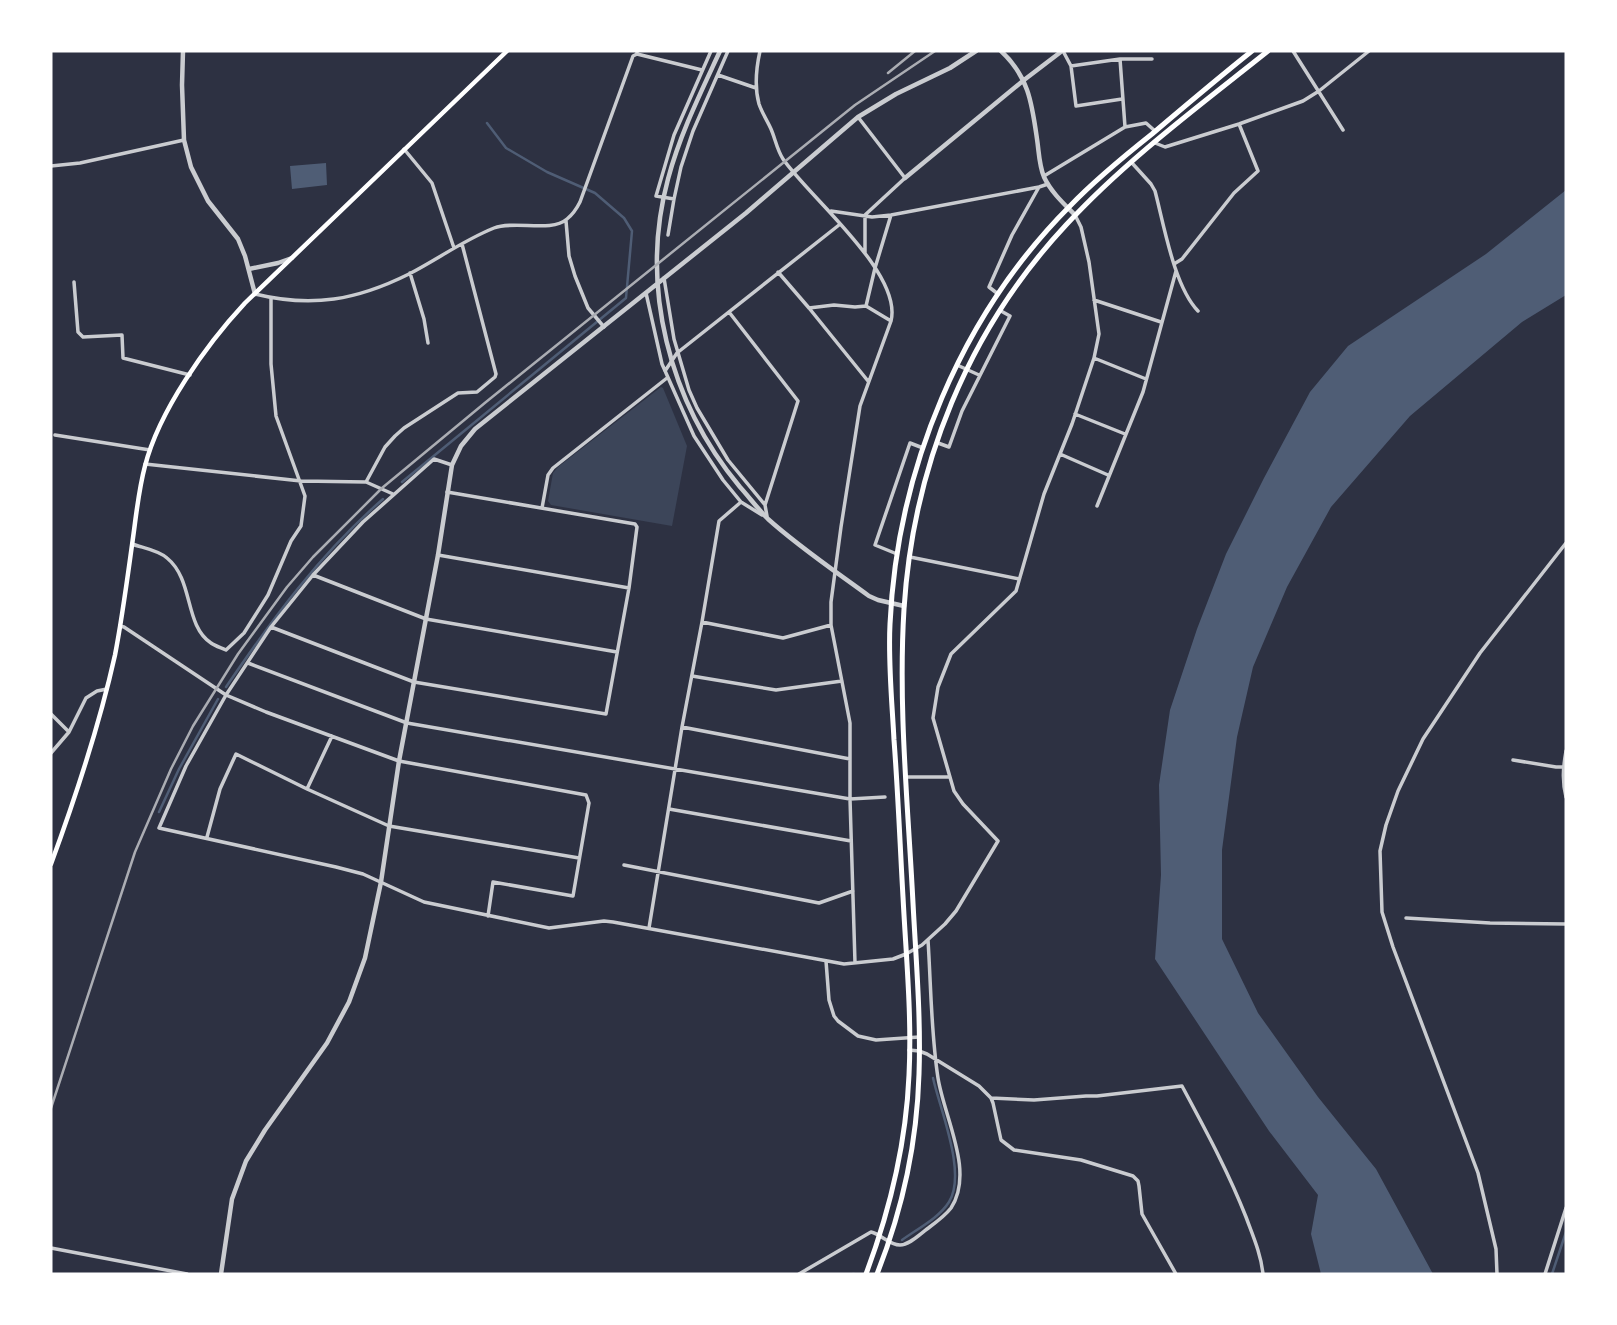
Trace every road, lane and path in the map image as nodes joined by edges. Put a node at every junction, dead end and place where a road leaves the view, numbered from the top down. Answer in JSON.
{"nodes":[{"id":1,"x":183,"y":51,"type":"edge"},
{"id":2,"x":507,"y":51,"type":"edge"},
{"id":3,"x":711,"y":51,"type":"edge"},
{"id":4,"x":720,"y":51,"type":"edge"},
{"id":5,"x":728,"y":51,"type":"edge"},
{"id":6,"x":760,"y":51,"type":"edge"},
{"id":7,"x":976,"y":51,"type":"edge"},
{"id":8,"x":1001,"y":51,"type":"edge"},
{"id":9,"x":1063,"y":51,"type":"edge"},
{"id":10,"x":1252,"y":51,"type":"edge"},
{"id":11,"x":1268,"y":51,"type":"edge"},
{"id":12,"x":1293,"y":51,"type":"edge"},
{"id":13,"x":1369,"y":51,"type":"edge"},
{"id":14,"x":637,"y":52,"type":"edge"},
{"id":15,"x":1152,"y":59,"type":"dead end"},
{"id":16,"x":1120,"y":60,"type":"junction"},
{"id":17,"x":1071,"y":66,"type":"junction"},
{"id":18,"x":702,"y":70,"type":"junction"},
{"id":19,"x":718,"y":75,"type":"junction"},
{"id":20,"x":1024,"y":80,"type":"junction"},
{"id":21,"x":756,"y":88,"type":"junction"},
{"id":22,"x":1319,"y":91,"type":"junction"},
{"id":23,"x":1122,"y":99,"type":"junction"},
{"id":24,"x":858,"y":117,"type":"junction"},
{"id":25,"x":1239,"y":124,"type":"junction"},
{"id":26,"x":1125,"y":127,"type":"junction"},
{"id":27,"x":1343,"y":130,"type":"dead end"},
{"id":28,"x":1155,"y":131,"type":"junction"},
{"id":29,"x":184,"y":140,"type":"junction"},
{"id":30,"x":1154,"y":143,"type":"junction"},
{"id":31,"x":404,"y":149,"type":"junction"},
{"id":32,"x":1132,"y":163,"type":"junction"},
{"id":33,"x":51,"y":166,"type":"edge"},
{"id":34,"x":794,"y":173,"type":"junction"},
{"id":35,"x":1044,"y":176,"type":"junction"},
{"id":36,"x":905,"y":178,"type":"junction"},
{"id":37,"x":1048,"y":184,"type":"junction"},
{"id":38,"x":1039,"y":187,"type":"junction"},
{"id":39,"x":674,"y":199,"type":"junction"},
{"id":40,"x":1068,"y":208,"type":"junction"},
{"id":41,"x":831,"y":211,"type":"junction"},
{"id":42,"x":865,"y":215,"type":"junction"},
{"id":43,"x":891,"y":215,"type":"junction"},
{"id":44,"x":1075,"y":215,"type":"junction"},
{"id":45,"x":566,"y":221,"type":"junction"},
{"id":46,"x":840,"y":225,"type":"junction"},
{"id":47,"x":668,"y":235,"type":"dead end"},
{"id":48,"x":462,"y":244,"type":"junction"},
{"id":49,"x":454,"y":248,"type":"junction"},
{"id":50,"x":865,"y":253,"type":"junction"},
{"id":51,"x":293,"y":257,"type":"junction"},
{"id":52,"x":1174,"y":264,"type":"junction"},
{"id":53,"x":876,"y":268,"type":"junction"},
{"id":54,"x":249,"y":270,"type":"junction"},
{"id":55,"x":1176,"y":271,"type":"junction"},
{"id":56,"x":778,"y":272,"type":"junction"},
{"id":57,"x":410,"y":273,"type":"junction"},
{"id":58,"x":664,"y":278,"type":"junction"},
{"id":59,"x":74,"y":282,"type":"dead end"},
{"id":60,"x":254,"y":293,"type":"junction"},
{"id":61,"x":646,"y":293,"type":"junction"},
{"id":62,"x":998,"y":294,"type":"junction"},
{"id":63,"x":271,"y":298,"type":"junction"},
{"id":64,"x":1093,"y":300,"type":"junction"},
{"id":65,"x":866,"y":306,"type":"junction"},
{"id":66,"x":809,"y":307,"type":"junction"},
{"id":67,"x":1000,"y":310,"type":"junction"},
{"id":68,"x":1198,"y":311,"type":"dead end"},
{"id":69,"x":729,"y":312,"type":"junction"},
{"id":70,"x":891,"y":321,"type":"junction"},
{"id":71,"x":1161,"y":322,"type":"junction"},
{"id":72,"x":604,"y":327,"type":"junction"},
{"id":73,"x":428,"y":343,"type":"dead end"},
{"id":74,"x":677,"y":353,"type":"junction"},
{"id":75,"x":1094,"y":358,"type":"junction"},
{"id":76,"x":957,"y":365,"type":"junction"},
{"id":77,"x":966,"y":369,"type":"junction"},
{"id":78,"x":665,"y":372,"type":"junction"},
{"id":79,"x":190,"y":375,"type":"junction"},
{"id":80,"x":979,"y":375,"type":"junction"},
{"id":81,"x":667,"y":377,"type":"junction"},
{"id":82,"x":1146,"y":379,"type":"junction"},
{"id":83,"x":868,"y":381,"type":"junction"},
{"id":84,"x":1075,"y":414,"type":"junction"},
{"id":85,"x":55,"y":435,"type":"dead end"},
{"id":86,"x":1125,"y":435,"type":"junction"},
{"id":87,"x":936,"y":442,"type":"junction"},
{"id":88,"x":923,"y":448,"type":"junction"},
{"id":89,"x":150,"y":450,"type":"junction"},
{"id":90,"x":1060,"y":454,"type":"junction"},
{"id":91,"x":145,"y":464,"type":"junction"},
{"id":92,"x":452,"y":466,"type":"junction"},
{"id":93,"x":1108,"y":475,"type":"junction"},
{"id":94,"x":301,"y":481,"type":"junction"},
{"id":95,"x":366,"y":482,"type":"junction"},
{"id":96,"x":447,"y":492,"type":"junction"},
{"id":97,"x":393,"y":494,"type":"junction"},
{"id":98,"x":741,"y":502,"type":"junction"},
{"id":99,"x":765,"y":505,"type":"junction"},
{"id":100,"x":1097,"y":506,"type":"dead end"},
{"id":101,"x":542,"y":508,"type":"junction"},
{"id":102,"x":767,"y":518,"type":"junction"},
{"id":103,"x":132,"y":544,"type":"junction"},
{"id":104,"x":1566,"y":544,"type":"edge"},
{"id":105,"x":897,"y":554,"type":"junction"},
{"id":106,"x":438,"y":555,"type":"junction"},
{"id":107,"x":910,"y":557,"type":"junction"},
{"id":108,"x":835,"y":571,"type":"junction"},
{"id":109,"x":313,"y":575,"type":"junction"},
{"id":110,"x":1019,"y":579,"type":"junction"},
{"id":111,"x":629,"y":588,"type":"junction"},
{"id":112,"x":891,"y":604,"type":"junction"},
{"id":113,"x":904,"y":606,"type":"junction"},
{"id":114,"x":426,"y":619,"type":"junction"},
{"id":115,"x":702,"y":622,"type":"junction"},
{"id":116,"x":831,"y":625,"type":"junction"},
{"id":117,"x":120,"y":626,"type":"junction"},
{"id":118,"x":271,"y":627,"type":"junction"},
{"id":119,"x":617,"y":652,"type":"junction"},
{"id":120,"x":248,"y":663,"type":"junction"},
{"id":121,"x":692,"y":676,"type":"junction"},
{"id":122,"x":842,"y":681,"type":"junction"},
{"id":123,"x":414,"y":682,"type":"junction"},
{"id":124,"x":107,"y":688,"type":"junction"},
{"id":125,"x":226,"y":695,"type":"junction"},
{"id":126,"x":51,"y":713,"type":"edge"},
{"id":127,"x":407,"y":723,"type":"junction"},
{"id":128,"x":682,"y":727,"type":"junction"},
{"id":129,"x":69,"y":732,"type":"junction"},
{"id":130,"x":332,"y":736,"type":"junction"},
{"id":131,"x":1566,"y":751,"type":"edge"},
{"id":132,"x":51,"y":753,"type":"edge"},
{"id":133,"x":850,"y":759,"type":"junction"},
{"id":134,"x":1513,"y":760,"type":"dead end"},
{"id":135,"x":399,"y":761,"type":"junction"},
{"id":136,"x":1565,"y":767,"type":"edge"},
{"id":137,"x":675,"y":769,"type":"junction"},
{"id":138,"x":950,"y":776,"type":"junction"},
{"id":139,"x":906,"y":777,"type":"junction"},
{"id":140,"x":307,"y":789,"type":"junction"},
{"id":141,"x":885,"y":797,"type":"dead end"},
{"id":142,"x":1566,"y":797,"type":"edge"},
{"id":143,"x":850,"y":799,"type":"junction"},
{"id":144,"x":669,"y":809,"type":"junction"},
{"id":145,"x":389,"y":826,"type":"junction"},
{"id":146,"x":207,"y":838,"type":"junction"},
{"id":147,"x":851,"y":841,"type":"junction"},
{"id":148,"x":579,"y":858,"type":"junction"},
{"id":149,"x":51,"y":864,"type":"edge"},
{"id":150,"x":624,"y":865,"type":"dead end"},
{"id":151,"x":658,"y":872,"type":"junction"},
{"id":152,"x":381,"y":882,"type":"junction"},
{"id":153,"x":853,"y":891,"type":"junction"},
{"id":154,"x":488,"y":916,"type":"junction"},
{"id":155,"x":1406,"y":918,"type":"dead end"},
{"id":156,"x":1566,"y":925,"type":"edge"},
{"id":157,"x":649,"y":928,"type":"junction"},
{"id":158,"x":928,"y":939,"type":"junction"},
{"id":159,"x":915,"y":949,"type":"junction"},
{"id":160,"x":906,"y":954,"type":"junction"},
{"id":161,"x":826,"y":961,"type":"junction"},
{"id":162,"x":855,"y":963,"type":"junction"},
{"id":163,"x":909,"y":1037,"type":"junction"},
{"id":164,"x":919,"y":1037,"type":"junction"},
{"id":165,"x":909,"y":1050,"type":"junction"},
{"id":166,"x":919,"y":1051,"type":"junction"},
{"id":167,"x":936,"y":1059,"type":"junction"},
{"id":168,"x":991,"y":1098,"type":"junction"},
{"id":169,"x":1566,"y":1208,"type":"edge"},
{"id":170,"x":880,"y":1235,"type":"junction"},
{"id":171,"x":890,"y":1242,"type":"junction"},
{"id":172,"x":51,"y":1248,"type":"edge"},
{"id":173,"x":187,"y":1274,"type":"edge"},
{"id":174,"x":220,"y":1274,"type":"edge"},
{"id":175,"x":799,"y":1274,"type":"edge"},
{"id":176,"x":866,"y":1274,"type":"edge"},
{"id":177,"x":877,"y":1274,"type":"edge"},
{"id":178,"x":1177,"y":1274,"type":"edge"},
{"id":179,"x":1264,"y":1274,"type":"edge"},
{"id":180,"x":1497,"y":1274,"type":"edge"},
{"id":181,"x":1545,"y":1274,"type":"edge"}],
"edges":[{"from":1,"to":29,"type":"street"},
{"from":2,"to":31,"type":"main road"},
{"from":3,"to":18,"type":"street"},
{"from":4,"to":102,"type":"street"},
{"from":5,"to":19,"type":"street"},
{"from":6,"to":21,"type":"street"},
{"from":7,"to":24,"type":"street"},
{"from":8,"to":20,"type":"street"},
{"from":9,"to":17,"type":"street"},
{"from":9,"to":20,"type":"street"},
{"from":10,"to":28,"type":"highway"},
{"from":11,"to":30,"type":"highway"},
{"from":12,"to":22,"type":"street"},
{"from":13,"to":22,"type":"street"},
{"from":14,"to":18,"type":"street"},
{"from":14,"to":45,"type":"street"},
{"from":15,"to":16,"type":"street"},
{"from":16,"to":17,"type":"street"},
{"from":16,"to":23,"type":"street"},
{"from":17,"to":23,"type":"street"},
{"from":18,"to":39,"type":"street"},
{"from":19,"to":21,"type":"street"},
{"from":19,"to":39,"type":"street"},
{"from":20,"to":35,"type":"street"},
{"from":20,"to":36,"type":"street"},
{"from":21,"to":34,"type":"street"},
{"from":22,"to":25,"type":"street"},
{"from":22,"to":27,"type":"street"},
{"from":23,"to":26,"type":"street"},
{"from":24,"to":34,"type":"street"},
{"from":24,"to":36,"type":"street"},
{"from":25,"to":30,"type":"street"},
{"from":25,"to":52,"type":"street"},
{"from":26,"to":28,"type":"street"},
{"from":26,"to":35,"type":"street"},
{"from":28,"to":40,"type":"highway"},
{"from":29,"to":33,"type":"street"},
{"from":29,"to":54,"type":"street"},
{"from":30,"to":32,"type":"highway"},
{"from":31,"to":49,"type":"street"},
{"from":31,"to":51,"type":"main road"},
{"from":32,"to":44,"type":"highway"},
{"from":32,"to":52,"type":"street"},
{"from":34,"to":41,"type":"street"},
{"from":34,"to":58,"type":"street"},
{"from":35,"to":37,"type":"street"},
{"from":36,"to":42,"type":"street"},
{"from":37,"to":38,"type":"street"},
{"from":37,"to":40,"type":"street"},
{"from":38,"to":43,"type":"street"},
{"from":38,"to":62,"type":"street"},
{"from":39,"to":47,"type":"street"},
{"from":40,"to":44,"type":"street"},
{"from":40,"to":62,"type":"highway"},
{"from":41,"to":42,"type":"street"},
{"from":41,"to":46,"type":"street"},
{"from":42,"to":43,"type":"street"},
{"from":42,"to":50,"type":"street"},
{"from":43,"to":53,"type":"street"},
{"from":44,"to":64,"type":"street"},
{"from":44,"to":67,"type":"highway"},
{"from":45,"to":48,"type":"street"},
{"from":45,"to":72,"type":"street"},
{"from":46,"to":50,"type":"street"},
{"from":46,"to":56,"type":"street"},
{"from":48,"to":49,"type":"street"},
{"from":48,"to":95,"type":"street"},
{"from":49,"to":57,"type":"street"},
{"from":50,"to":53,"type":"street"},
{"from":51,"to":54,"type":"street"},
{"from":51,"to":60,"type":"main road"},
{"from":52,"to":55,"type":"street"},
{"from":53,"to":65,"type":"street"},
{"from":53,"to":70,"type":"street"},
{"from":54,"to":60,"type":"street"},
{"from":55,"to":68,"type":"street"},
{"from":55,"to":71,"type":"street"},
{"from":56,"to":66,"type":"street"},
{"from":56,"to":69,"type":"street"},
{"from":57,"to":63,"type":"street"},
{"from":57,"to":73,"type":"street"},
{"from":58,"to":61,"type":"street"},
{"from":58,"to":74,"type":"street"},
{"from":59,"to":79,"type":"street"},
{"from":60,"to":63,"type":"street"},
{"from":60,"to":79,"type":"main road"},
{"from":61,"to":72,"type":"street"},
{"from":61,"to":78,"type":"street"},
{"from":62,"to":76,"type":"highway"},
{"from":63,"to":94,"type":"street"},
{"from":64,"to":71,"type":"street"},
{"from":64,"to":75,"type":"street"},
{"from":65,"to":66,"type":"street"},
{"from":65,"to":70,"type":"street"},
{"from":66,"to":83,"type":"street"},
{"from":67,"to":77,"type":"highway"},
{"from":67,"to":80,"type":"street"},
{"from":69,"to":74,"type":"street"},
{"from":69,"to":99,"type":"street"},
{"from":70,"to":83,"type":"street"},
{"from":71,"to":82,"type":"street"},
{"from":72,"to":92,"type":"street"},
{"from":74,"to":78,"type":"street"},
{"from":74,"to":99,"type":"street"},
{"from":75,"to":82,"type":"street"},
{"from":75,"to":84,"type":"street"},
{"from":76,"to":77,"type":"street"},
{"from":76,"to":88,"type":"highway"},
{"from":77,"to":80,"type":"street"},
{"from":77,"to":87,"type":"highway"},
{"from":78,"to":81,"type":"street"},
{"from":79,"to":89,"type":"main road"},
{"from":80,"to":87,"type":"street"},
{"from":81,"to":98,"type":"street"},
{"from":81,"to":101,"type":"street"},
{"from":82,"to":86,"type":"street"},
{"from":83,"to":108,"type":"street"},
{"from":84,"to":86,"type":"street"},
{"from":84,"to":90,"type":"street"},
{"from":85,"to":89,"type":"street"},
{"from":86,"to":93,"type":"street"},
{"from":87,"to":107,"type":"highway"},
{"from":88,"to":105,"type":"highway"},
{"from":88,"to":105,"type":"street"},
{"from":89,"to":91,"type":"main road"},
{"from":90,"to":93,"type":"street"},
{"from":90,"to":110,"type":"street"},
{"from":91,"to":94,"type":"street"},
{"from":91,"to":103,"type":"main road"},
{"from":92,"to":96,"type":"street"},
{"from":92,"to":97,"type":"street"},
{"from":93,"to":100,"type":"street"},
{"from":94,"to":95,"type":"street"},
{"from":94,"to":103,"type":"street"},
{"from":95,"to":97,"type":"street"},
{"from":96,"to":101,"type":"street"},
{"from":96,"to":106,"type":"street"},
{"from":97,"to":109,"type":"street"},
{"from":98,"to":102,"type":"street"},
{"from":98,"to":115,"type":"street"},
{"from":99,"to":102,"type":"street"},
{"from":101,"to":111,"type":"street"},
{"from":102,"to":108,"type":"street"},
{"from":103,"to":117,"type":"main road"},
{"from":104,"to":180,"type":"street"},
{"from":105,"to":112,"type":"highway"},
{"from":106,"to":111,"type":"street"},
{"from":106,"to":114,"type":"street"},
{"from":107,"to":110,"type":"street"},
{"from":107,"to":113,"type":"highway"},
{"from":108,"to":112,"type":"street"},
{"from":108,"to":116,"type":"street"},
{"from":109,"to":114,"type":"street"},
{"from":109,"to":118,"type":"street"},
{"from":110,"to":138,"type":"street"},
{"from":111,"to":119,"type":"street"},
{"from":112,"to":113,"type":"street"},
{"from":112,"to":160,"type":"highway"},
{"from":113,"to":139,"type":"highway"},
{"from":114,"to":119,"type":"street"},
{"from":114,"to":123,"type":"street"},
{"from":115,"to":116,"type":"street"},
{"from":115,"to":121,"type":"street"},
{"from":116,"to":122,"type":"street"},
{"from":117,"to":124,"type":"main road"},
{"from":117,"to":125,"type":"street"},
{"from":118,"to":120,"type":"street"},
{"from":118,"to":123,"type":"street"},
{"from":119,"to":123,"type":"street"},
{"from":120,"to":125,"type":"street"},
{"from":120,"to":127,"type":"street"},
{"from":121,"to":122,"type":"street"},
{"from":121,"to":128,"type":"street"},
{"from":122,"to":133,"type":"street"},
{"from":123,"to":127,"type":"street"},
{"from":124,"to":129,"type":"street"},
{"from":124,"to":149,"type":"main road"},
{"from":125,"to":130,"type":"street"},
{"from":125,"to":146,"type":"street"},
{"from":126,"to":129,"type":"street"},
{"from":127,"to":135,"type":"street"},
{"from":127,"to":137,"type":"street"},
{"from":128,"to":133,"type":"street"},
{"from":128,"to":137,"type":"street"},
{"from":129,"to":132,"type":"street"},
{"from":130,"to":135,"type":"street"},
{"from":130,"to":140,"type":"street"},
{"from":131,"to":136,"type":"street"},
{"from":133,"to":143,"type":"street"},
{"from":134,"to":136,"type":"street"},
{"from":135,"to":145,"type":"street"},
{"from":135,"to":148,"type":"street"},
{"from":136,"to":142,"type":"street"},
{"from":137,"to":143,"type":"street"},
{"from":137,"to":144,"type":"street"},
{"from":138,"to":139,"type":"street"},
{"from":138,"to":158,"type":"street"},
{"from":139,"to":159,"type":"highway"},
{"from":140,"to":145,"type":"street"},
{"from":140,"to":146,"type":"street"},
{"from":141,"to":143,"type":"street"},
{"from":143,"to":147,"type":"street"},
{"from":144,"to":147,"type":"street"},
{"from":144,"to":151,"type":"street"},
{"from":145,"to":148,"type":"street"},
{"from":145,"to":152,"type":"street"},
{"from":146,"to":152,"type":"street"},
{"from":147,"to":153,"type":"street"},
{"from":148,"to":154,"type":"street"},
{"from":150,"to":151,"type":"street"},
{"from":151,"to":153,"type":"street"},
{"from":151,"to":157,"type":"street"},
{"from":152,"to":154,"type":"street"},
{"from":152,"to":174,"type":"street"},
{"from":153,"to":162,"type":"street"},
{"from":154,"to":157,"type":"street"},
{"from":155,"to":156,"type":"street"},
{"from":157,"to":161,"type":"street"},
{"from":158,"to":159,"type":"street"},
{"from":158,"to":167,"type":"street"},
{"from":159,"to":160,"type":"street"},
{"from":159,"to":164,"type":"highway"},
{"from":160,"to":162,"type":"street"},
{"from":160,"to":163,"type":"highway"},
{"from":161,"to":162,"type":"street"},
{"from":161,"to":163,"type":"street"},
{"from":163,"to":164,"type":"street"},
{"from":163,"to":165,"type":"highway"},
{"from":164,"to":166,"type":"highway"},
{"from":165,"to":166,"type":"street"},
{"from":165,"to":170,"type":"highway"},
{"from":166,"to":167,"type":"street"},
{"from":166,"to":171,"type":"highway"},
{"from":167,"to":168,"type":"street"},
{"from":167,"to":171,"type":"street"},
{"from":168,"to":178,"type":"street"},
{"from":168,"to":179,"type":"street"},
{"from":169,"to":181,"type":"street"},
{"from":170,"to":171,"type":"street"},
{"from":170,"to":175,"type":"street"},
{"from":170,"to":176,"type":"highway"},
{"from":171,"to":177,"type":"highway"},
{"from":172,"to":173,"type":"street"}]}
